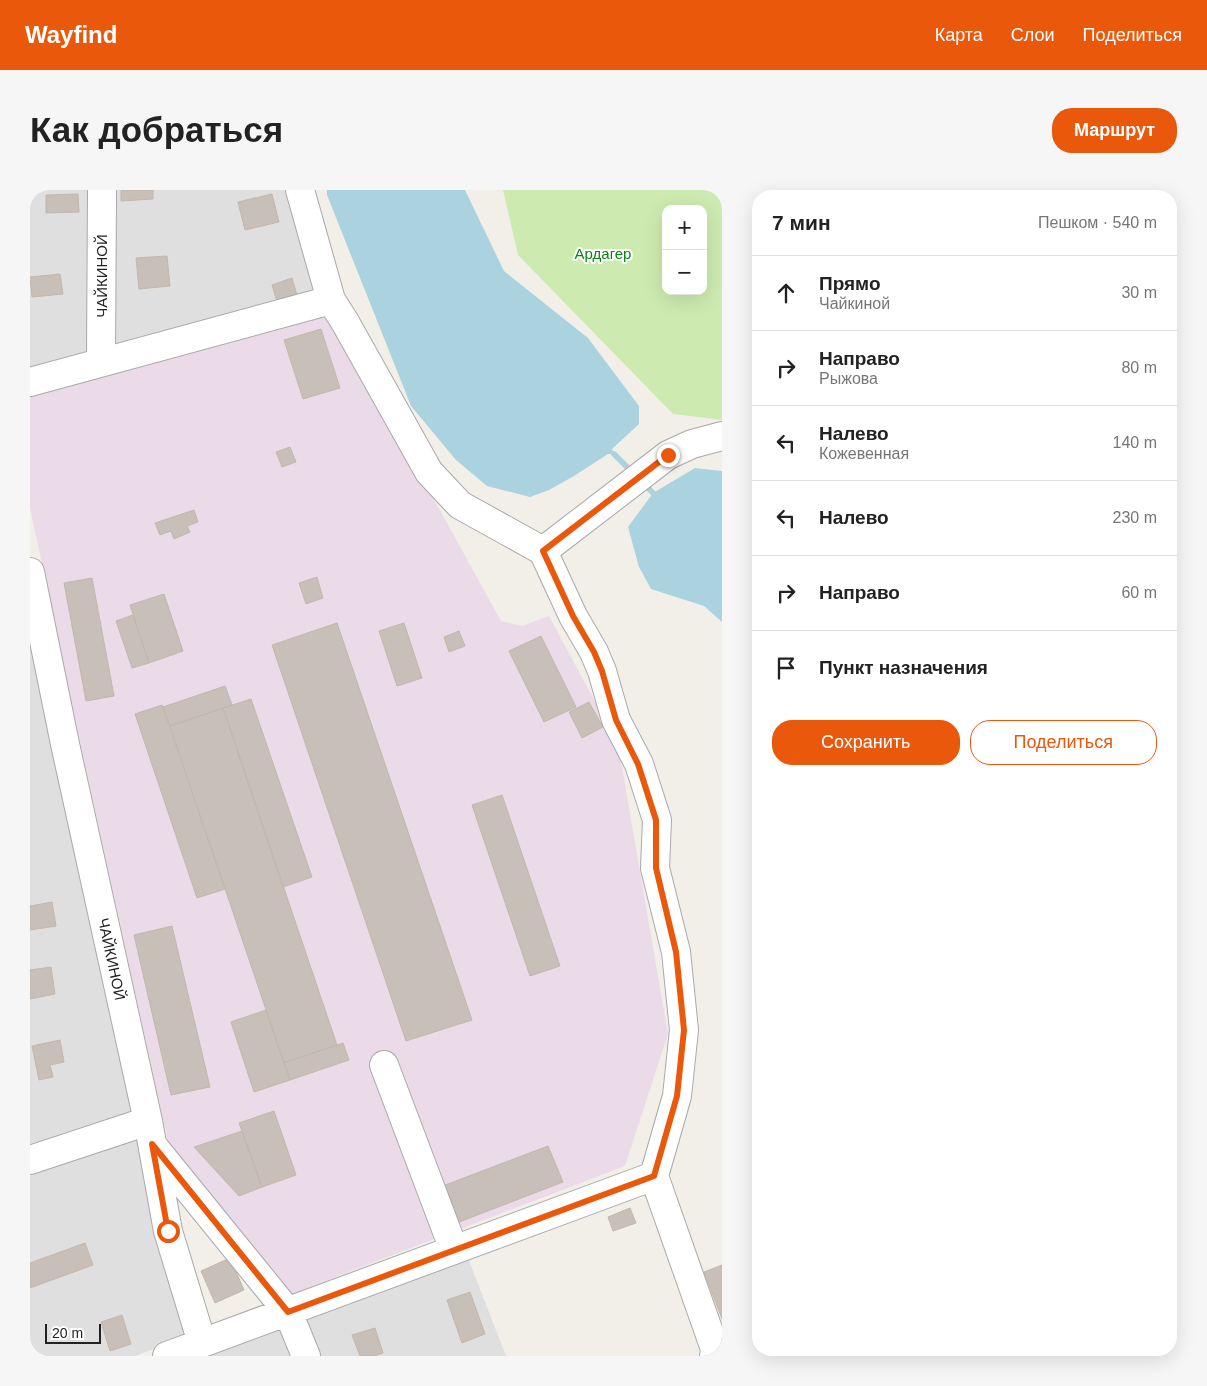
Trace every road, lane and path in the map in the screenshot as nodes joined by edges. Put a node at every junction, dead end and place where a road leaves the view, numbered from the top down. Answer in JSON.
{"nodes":[{"id":1,"x":102,"y":190,"type":"edge"},
{"id":2,"x":300,"y":190,"type":"edge"},
{"id":3,"x":331,"y":300,"type":"junction"},
{"id":4,"x":101,"y":362,"type":"junction"},
{"id":5,"x":30,"y":382,"type":"edge"},
{"id":6,"x":722,"y":436,"type":"edge"},
{"id":7,"x":543,"y":551,"type":"junction"},
{"id":8,"x":30,"y":572,"type":"edge"},
{"id":9,"x":384,"y":1065,"type":"dead end"},
{"id":10,"x":150,"y":1132,"type":"junction"},
{"id":11,"x":30,"y":1160,"type":"edge"},
{"id":12,"x":654,"y":1176,"type":"junction"},
{"id":13,"x":454,"y":1250,"type":"junction"},
{"id":14,"x":288,"y":1312,"type":"junction"},
{"id":15,"x":202,"y":1344,"type":"junction"},
{"id":16,"x":715,"y":1353,"type":"edge"},
{"id":17,"x":167,"y":1356,"type":"edge"},
{"id":18,"x":306,"y":1356,"type":"edge"}],
"edges":[{"from":1,"to":4,"type":"street","name":"ЧАЙКИНОЙ"},
{"from":2,"to":3,"type":"street"},
{"from":3,"to":4,"type":"street"},
{"from":3,"to":7,"type":"street"},
{"from":4,"to":5,"type":"street"},
{"from":6,"to":7,"type":"street"},
{"from":7,"to":12,"type":"street"},
{"from":8,"to":10,"type":"street","name":"ЧАЙКИНОЙ"},
{"from":9,"to":13,"type":"street"},
{"from":10,"to":11,"type":"street"},
{"from":10,"to":14,"type":"street"},
{"from":10,"to":15,"type":"street","name":"ЧАЙКИНОЙ"},
{"from":12,"to":13,"type":"street"},
{"from":12,"to":16,"type":"street"},
{"from":13,"to":14,"type":"street"},
{"from":14,"to":15,"type":"street"},
{"from":14,"to":18,"type":"street"},
{"from":15,"to":17,"type":"street"}]}
